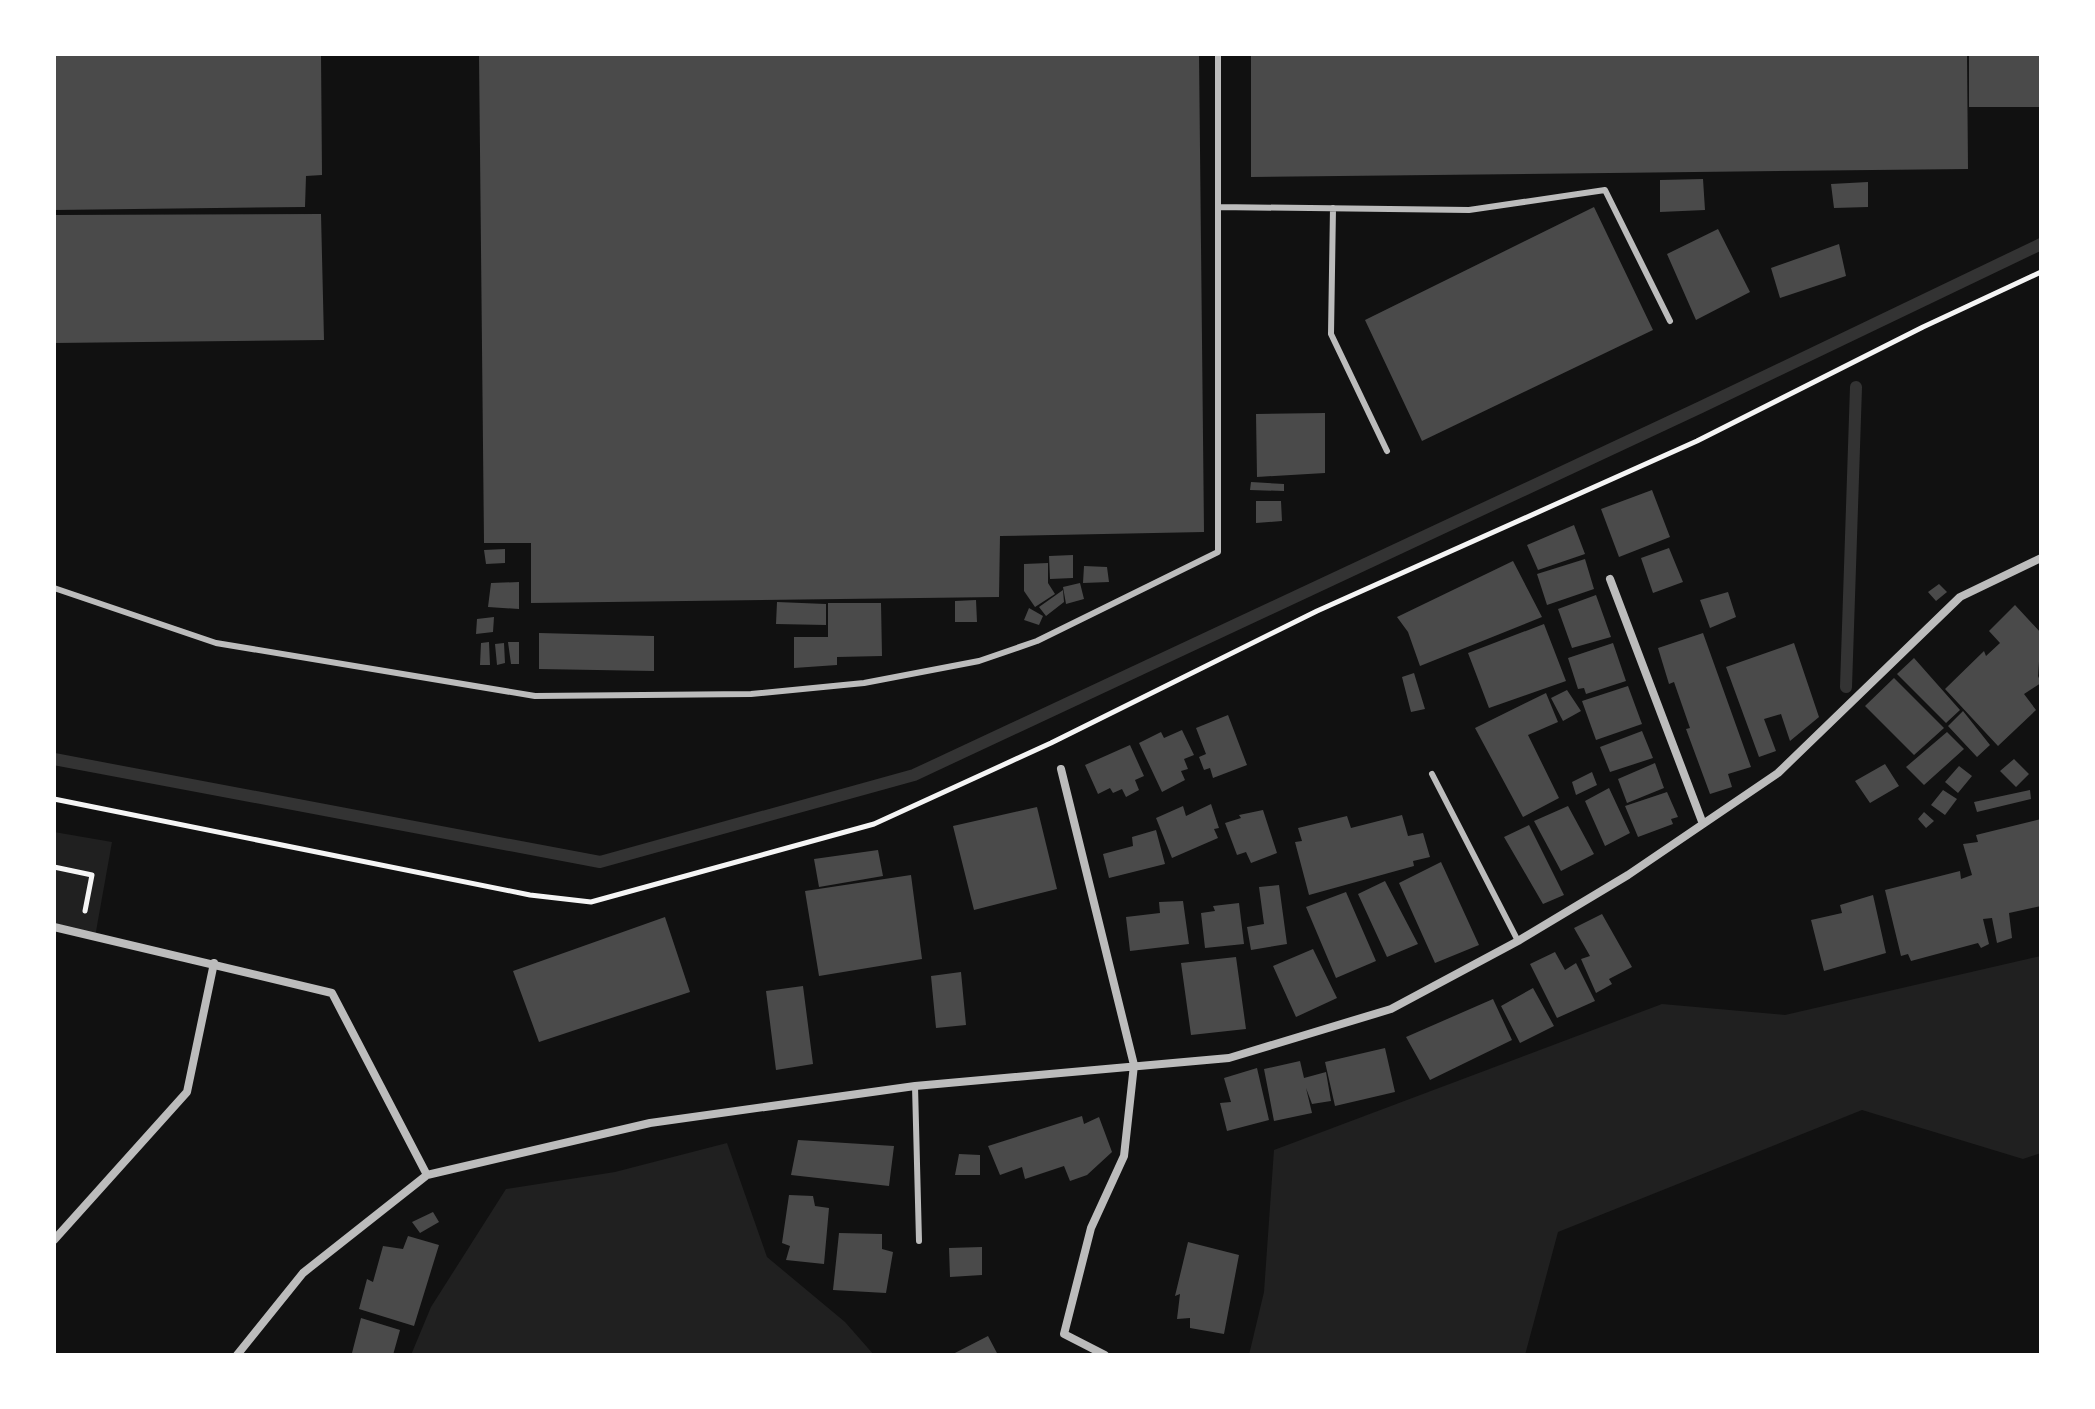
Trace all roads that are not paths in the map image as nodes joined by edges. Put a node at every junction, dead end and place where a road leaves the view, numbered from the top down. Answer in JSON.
{"nodes":[{"id":1,"x":1218,"y":54,"type":"edge"},
{"id":2,"x":1218,"y":207,"type":"junction"},
{"id":3,"x":1333,"y":208,"type":"junction"},
{"id":4,"x":1670,"y":321,"type":"dead end"},
{"id":5,"x":1387,"y":451,"type":"dead end"},
{"id":6,"x":2041,"y":558,"type":"edge"},
{"id":7,"x":1610,"y":579,"type":"dead end"},
{"id":8,"x":54,"y":588,"type":"edge"},
{"id":9,"x":1061,"y":769,"type":"dead end"},
{"id":10,"x":1432,"y":774,"type":"dead end"},
{"id":11,"x":1703,"y":824,"type":"junction"},
{"id":12,"x":54,"y":927,"type":"edge"},
{"id":13,"x":1518,"y":941,"type":"junction"},
{"id":14,"x":214,"y":963,"type":"junction"},
{"id":15,"x":1134,"y":1065,"type":"junction"},
{"id":16,"x":915,"y":1086,"type":"junction"},
{"id":17,"x":427,"y":1175,"type":"junction"},
{"id":18,"x":54,"y":1240,"type":"edge"},
{"id":19,"x":919,"y":1241,"type":"dead end"},
{"id":20,"x":237,"y":1355,"type":"edge"},
{"id":21,"x":1105,"y":1355,"type":"edge"}],
"edges":[{"from":1,"to":2,"type":"lane"},
{"from":2,"to":3,"type":"lane"},
{"from":2,"to":8,"type":"lane"},
{"from":3,"to":4,"type":"lane"},
{"from":3,"to":5,"type":"lane"},
{"from":6,"to":11,"type":"street"},
{"from":7,"to":11,"type":"street"},
{"from":9,"to":15,"type":"street"},
{"from":10,"to":13,"type":"lane"},
{"from":11,"to":13,"type":"street"},
{"from":12,"to":14,"type":"street"},
{"from":13,"to":15,"type":"street"},
{"from":14,"to":17,"type":"street"},
{"from":14,"to":18,"type":"street"},
{"from":15,"to":16,"type":"street"},
{"from":15,"to":21,"type":"street"},
{"from":16,"to":17,"type":"street"},
{"from":16,"to":19,"type":"lane"},
{"from":17,"to":20,"type":"street"}]}
